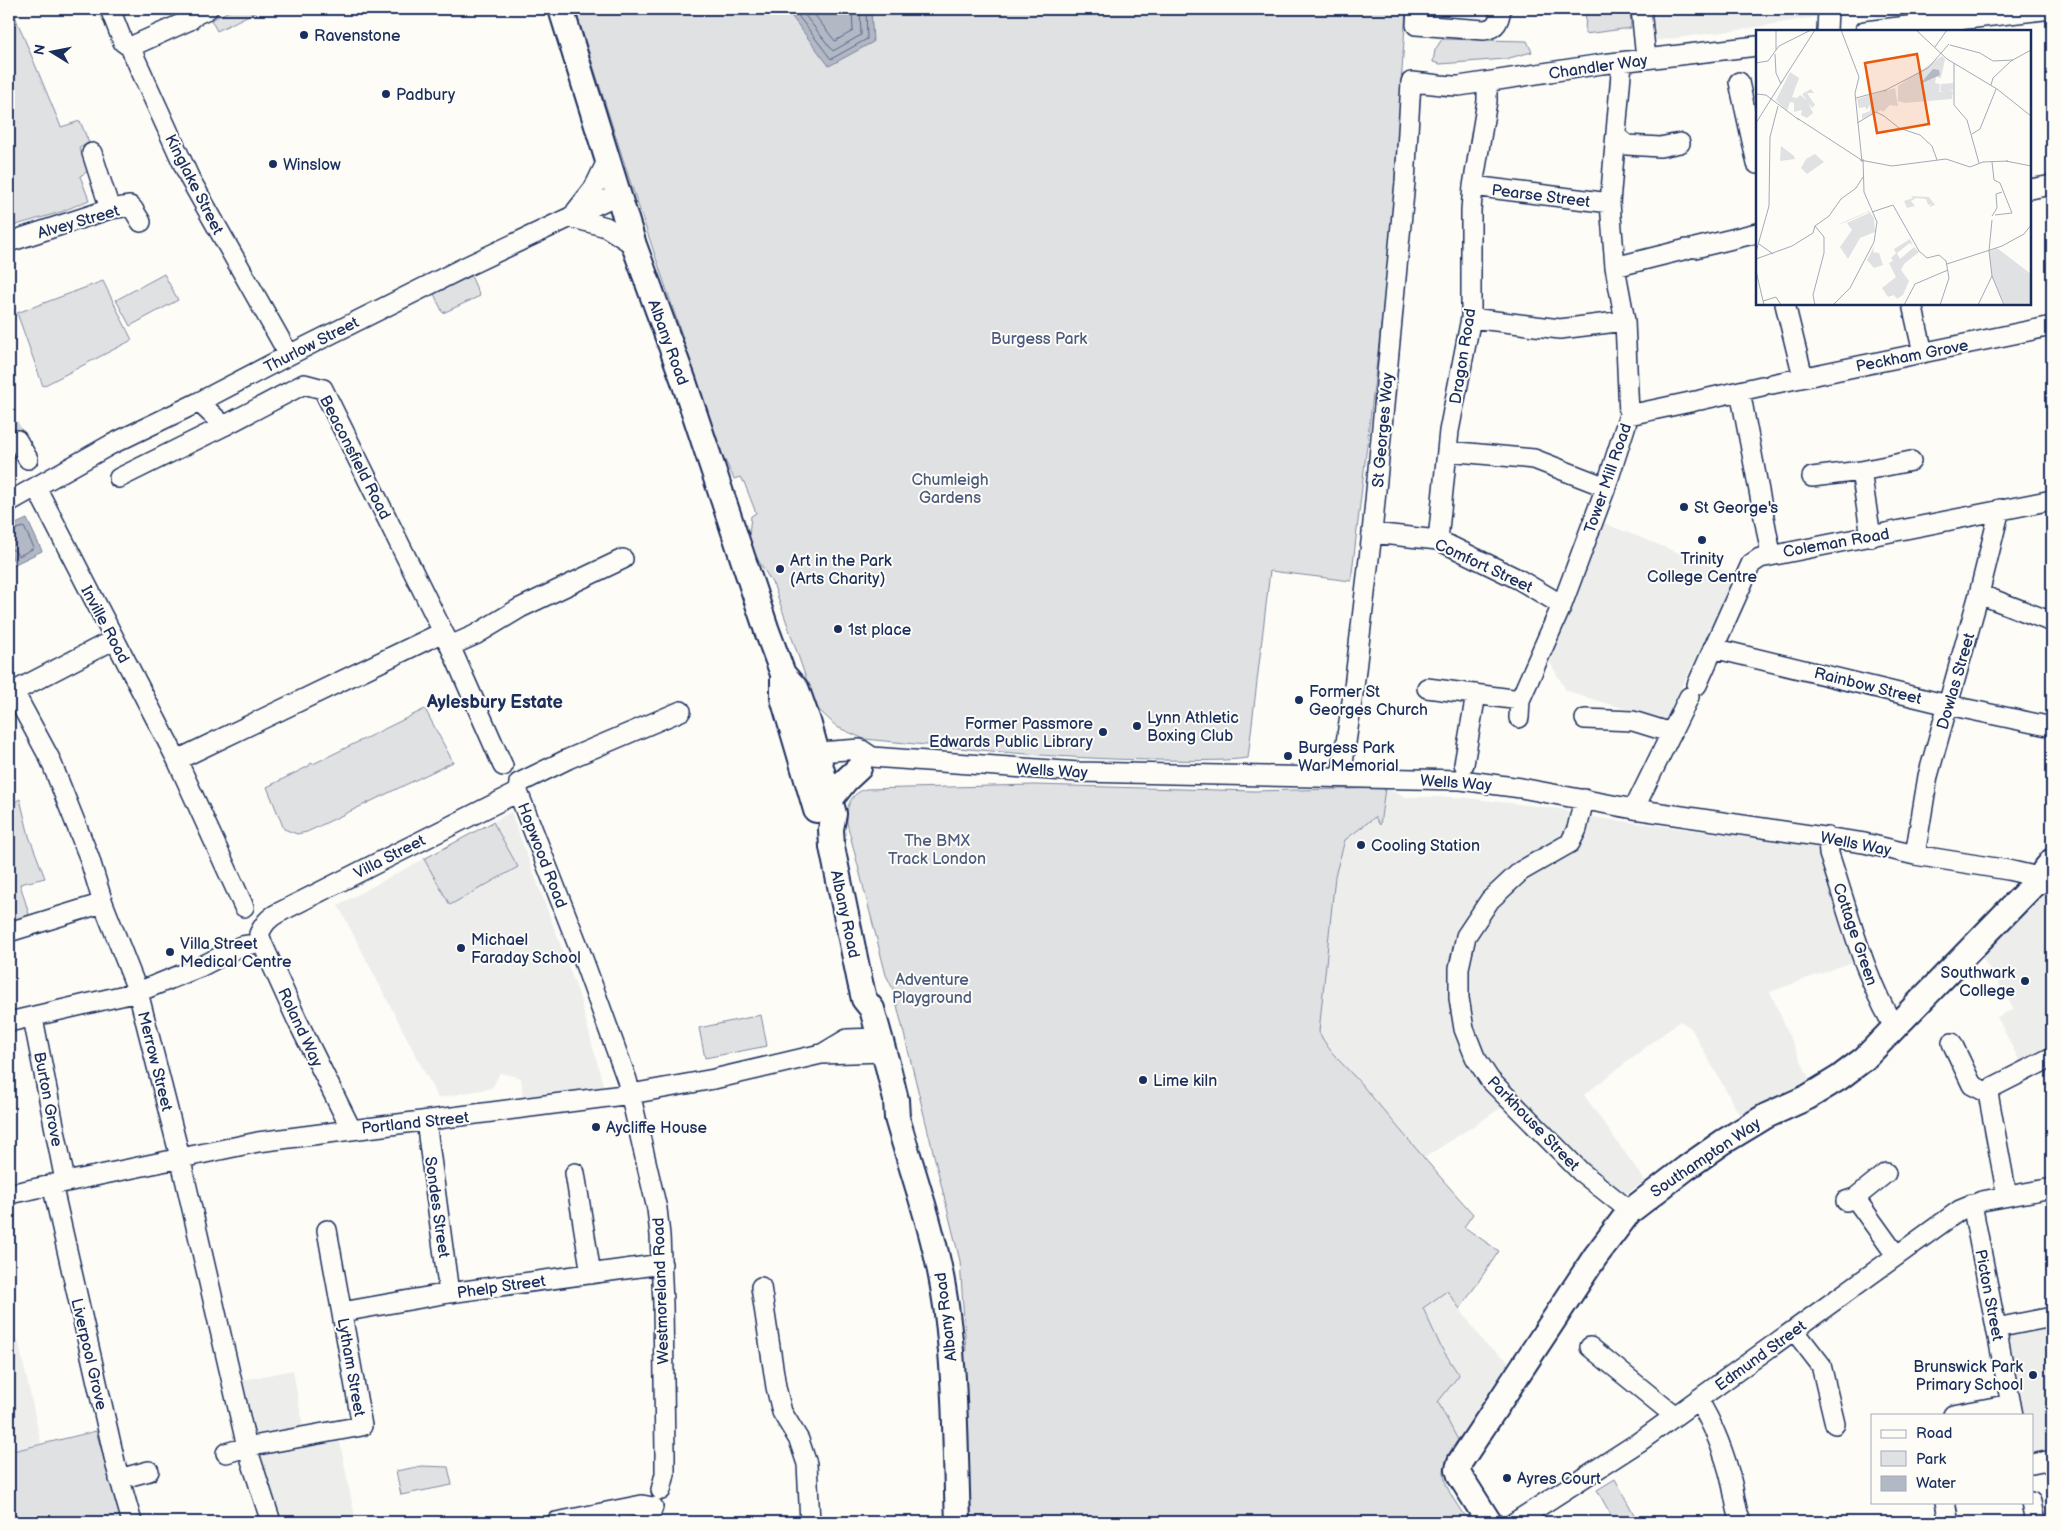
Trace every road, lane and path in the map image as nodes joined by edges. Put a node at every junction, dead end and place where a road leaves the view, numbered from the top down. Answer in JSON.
{"nodes":[{"id":1,"x":110,"y":9,"type":"edge"},
{"id":2,"x":208,"y":9,"type":"edge"},
{"id":3,"x":561,"y":9,"type":"edge"},
{"id":4,"x":1501,"y":9,"type":"edge"},
{"id":5,"x":1642,"y":9,"type":"edge"},
{"id":6,"x":1828,"y":9,"type":"edge"},
{"id":7,"x":2052,"y":9,"type":"edge"},
{"id":8,"x":178,"y":16,"type":"edge"},
{"id":9,"x":1417,"y":17,"type":"edge"},
{"id":10,"x":2005,"y":18,"type":"edge"},
{"id":11,"x":1827,"y":30,"type":"edge"},
{"id":12,"x":1885,"y":30,"type":"edge"},
{"id":13,"x":1756,"y":46,"type":"edge"},
{"id":14,"x":130,"y":47,"type":"junction"},
{"id":15,"x":1732,"y":50,"type":"junction"},
{"id":16,"x":1646,"y":59,"type":"junction"},
{"id":17,"x":1622,"y":62,"type":"junction"},
{"id":18,"x":1487,"y":82,"type":"junction"},
{"id":19,"x":1411,"y":87,"type":"joint"},
{"id":20,"x":1617,"y":137,"type":"junction"},
{"id":21,"x":1680,"y":143,"type":"dead end"},
{"id":22,"x":92,"y":153,"type":"dead end"},
{"id":23,"x":608,"y":159,"type":"junction"},
{"id":24,"x":1756,"y":160,"type":"edge"},
{"id":25,"x":2052,"y":185,"type":"edge"},
{"id":26,"x":1473,"y":186,"type":"junction"},
{"id":27,"x":2031,"y":189,"type":"edge"},
{"id":28,"x":618,"y":194,"type":"junction"},
{"id":29,"x":1610,"y":203,"type":"junction"},
{"id":30,"x":110,"y":209,"type":"junction"},
{"id":31,"x":571,"y":217,"type":"junction"},
{"id":32,"x":140,"y":222,"type":"dead end"},
{"id":33,"x":1756,"y":233,"type":"edge"},
{"id":34,"x":9,"y":242,"type":"edge"},
{"id":35,"x":634,"y":245,"type":"junction"},
{"id":36,"x":1615,"y":267,"type":"junction"},
{"id":37,"x":1785,"y":305,"type":"edge"},
{"id":38,"x":1912,"y":305,"type":"edge"},
{"id":39,"x":1471,"y":318,"type":"junction"},
{"id":40,"x":1625,"y":322,"type":"junction"},
{"id":41,"x":2052,"y":326,"type":"edge"},
{"id":42,"x":1923,"y":353,"type":"junction"},
{"id":43,"x":290,"y":355,"type":"junction"},
{"id":44,"x":1803,"y":376,"type":"junction"},
{"id":45,"x":1740,"y":391,"type":"junction"},
{"id":46,"x":199,"y":402,"type":"junction"},
{"id":47,"x":1629,"y":415,"type":"junction"},
{"id":48,"x":224,"y":426,"type":"junction"},
{"id":49,"x":17,"y":440,"type":"tunnel mouth"},
{"id":50,"x":1447,"y":451,"type":"junction"},
{"id":51,"x":28,"y":459,"type":"dead end"},
{"id":52,"x":1911,"y":461,"type":"dead end"},
{"id":53,"x":1862,"y":471,"type":"junction"},
{"id":54,"x":1812,"y":477,"type":"dead end"},
{"id":55,"x":120,"y":478,"type":"dead end"},
{"id":56,"x":1606,"y":486,"type":"junction"},
{"id":57,"x":36,"y":487,"type":"junction"},
{"id":58,"x":2052,"y":500,"type":"edge"},
{"id":59,"x":9,"y":502,"type":"edge"},
{"id":60,"x":2000,"y":509,"type":"junction"},
{"id":61,"x":1372,"y":533,"type":"junction"},
{"id":62,"x":1871,"y":537,"type":"junction"},
{"id":63,"x":1438,"y":540,"type":"junction"},
{"id":64,"x":1771,"y":554,"type":"junction"},
{"id":65,"x":623,"y":559,"type":"dead end"},
{"id":66,"x":1979,"y":594,"type":"junction"},
{"id":67,"x":1562,"y":605,"type":"junction"},
{"id":68,"x":2052,"y":622,"type":"edge"},
{"id":69,"x":447,"y":639,"type":"junction"},
{"id":70,"x":113,"y":640,"type":"junction"},
{"id":71,"x":1713,"y":648,"type":"junction"},
{"id":72,"x":1427,"y":688,"type":"dead end"},
{"id":73,"x":11,"y":693,"type":"edge"},
{"id":74,"x":1476,"y":694,"type":"junction"},
{"id":75,"x":1948,"y":705,"type":"junction"},
{"id":76,"x":681,"y":712,"type":"dead end"},
{"id":77,"x":1585,"y":719,"type":"dead end"},
{"id":78,"x":2052,"y":727,"type":"edge"},
{"id":79,"x":1672,"y":733,"type":"junction"},
{"id":80,"x":177,"y":760,"type":"junction"},
{"id":81,"x":811,"y":763,"type":"junction"},
{"id":82,"x":866,"y":763,"type":"junction"},
{"id":83,"x":1464,"y":764,"type":"dead end"},
{"id":84,"x":503,"y":766,"type":"dead end"},
{"id":85,"x":1341,"y":777,"type":"junction"},
{"id":86,"x":518,"y":792,"type":"junction"},
{"id":87,"x":1584,"y":799,"type":"junction"},
{"id":88,"x":830,"y":800,"type":"junction"},
{"id":89,"x":1634,"y":809,"type":"junction"},
{"id":90,"x":830,"y":829,"type":"junction"},
{"id":91,"x":1828,"y":837,"type":"junction"},
{"id":92,"x":1915,"y":855,"type":"junction"},
{"id":93,"x":2041,"y":873,"type":"edge"},
{"id":94,"x":103,"y":903,"type":"junction"},
{"id":95,"x":244,"y":907,"type":"dead end"},
{"id":96,"x":264,"y":924,"type":"joint"},
{"id":97,"x":9,"y":932,"type":"edge"},
{"id":98,"x":263,"y":945,"type":"junction"},
{"id":99,"x":138,"y":992,"type":"junction"},
{"id":100,"x":33,"y":1018,"type":"junction"},
{"id":101,"x":9,"y":1022,"type":"edge"},
{"id":102,"x":1895,"y":1028,"type":"junction"},
{"id":103,"x":1952,"y":1044,"type":"dead end"},
{"id":104,"x":876,"y":1045,"type":"junction"},
{"id":105,"x":2052,"y":1057,"type":"edge"},
{"id":106,"x":1988,"y":1093,"type":"junction"},
{"id":107,"x":631,"y":1094,"type":"junction"},
{"id":108,"x":426,"y":1121,"type":"junction"},
{"id":109,"x":351,"y":1129,"type":"junction"},
{"id":110,"x":180,"y":1157,"type":"junction"},
{"id":111,"x":575,"y":1173,"type":"dead end"},
{"id":112,"x":1886,"y":1173,"type":"dead end"},
{"id":113,"x":58,"y":1183,"type":"junction"},
{"id":114,"x":2052,"y":1188,"type":"edge"},
{"id":115,"x":9,"y":1194,"type":"edge"},
{"id":116,"x":2007,"y":1196,"type":"junction"},
{"id":117,"x":1972,"y":1204,"type":"junction"},
{"id":118,"x":1629,"y":1212,"type":"junction"},
{"id":119,"x":327,"y":1230,"type":"dead end"},
{"id":120,"x":1896,"y":1255,"type":"junction"},
{"id":121,"x":662,"y":1264,"type":"junction"},
{"id":122,"x":591,"y":1274,"type":"junction"},
{"id":123,"x":761,"y":1287,"type":"dead end"},
{"id":124,"x":449,"y":1293,"type":"junction"},
{"id":125,"x":342,"y":1312,"type":"junction"},
{"id":126,"x":2052,"y":1317,"type":"edge"},
{"id":127,"x":1996,"y":1328,"type":"junction"},
{"id":128,"x":1794,"y":1330,"type":"junction"},
{"id":129,"x":1590,"y":1347,"type":"dead end"},
{"id":130,"x":1698,"y":1400,"type":"junction"},
{"id":131,"x":2012,"y":1409,"type":"edge"},
{"id":132,"x":1963,"y":1414,"type":"edge"},
{"id":133,"x":1675,"y":1416,"type":"junction"},
{"id":134,"x":1835,"y":1424,"type":"dead end"},
{"id":135,"x":226,"y":1453,"type":"dead end"},
{"id":136,"x":249,"y":1453,"type":"junction"},
{"id":137,"x":2052,"y":1460,"type":"edge"},
{"id":138,"x":2034,"y":1464,"type":"edge"},
{"id":139,"x":149,"y":1472,"type":"dead end"},
{"id":140,"x":119,"y":1480,"type":"junction"},
{"id":141,"x":1945,"y":1504,"type":"edge"},
{"id":142,"x":2031,"y":1504,"type":"edge"},
{"id":143,"x":654,"y":1507,"type":"edge"},
{"id":144,"x":132,"y":1522,"type":"edge"},
{"id":145,"x":271,"y":1522,"type":"edge"},
{"id":146,"x":556,"y":1522,"type":"edge"},
{"id":147,"x":810,"y":1522,"type":"edge"},
{"id":148,"x":958,"y":1522,"type":"edge"},
{"id":149,"x":1489,"y":1522,"type":"edge"},
{"id":150,"x":1515,"y":1522,"type":"edge"},
{"id":151,"x":1741,"y":1522,"type":"edge"},
{"id":152,"x":1949,"y":1522,"type":"edge"},
{"id":153,"x":2035,"y":1522,"type":"edge"}],
"edges":[{"from":1,"to":14,"type":"street","name":"Kinglake Street"},
{"from":2,"to":8,"type":"street"},
{"from":3,"to":23,"type":"main road","name":"Albany Road"},
{"from":4,"to":9,"type":"street"},
{"from":5,"to":16,"type":"street"},
{"from":6,"to":11,"type":"street"},
{"from":7,"to":10,"type":"street"},
{"from":8,"to":14,"type":"street"},
{"from":10,"to":12,"type":"street"},
{"from":13,"to":15,"type":"street","name":"Chandler Way"},
{"from":14,"to":43,"type":"street","name":"Kinglake Street"},
{"from":15,"to":16,"type":"street","name":"Chandler Way"},
{"from":15,"to":24,"type":"street"},
{"from":16,"to":17,"type":"street","name":"Chandler Way"},
{"from":17,"to":18,"type":"street","name":"Chandler Way"},
{"from":17,"to":20,"type":"street","name":"Tower Mill Road"},
{"from":18,"to":19,"type":"street","name":"Chandler Way"},
{"from":18,"to":26,"type":"street","name":"Dragon Road"},
{"from":19,"to":61,"type":"street","name":"St Georges Way"},
{"from":20,"to":21,"type":"street"},
{"from":20,"to":29,"type":"street","name":"Tower Mill Road"},
{"from":22,"to":30,"type":"street"},
{"from":23,"to":28,"type":"main road","name":"Albany Road"},
{"from":23,"to":31,"type":"street"},
{"from":25,"to":27,"type":"street"},
{"from":26,"to":29,"type":"street","name":"Pearse Street"},
{"from":26,"to":39,"type":"street","name":"Dragon Road"},
{"from":28,"to":31,"type":"street","name":"Thurlow Street"},
{"from":28,"to":35,"type":"main road","name":"Albany Road"},
{"from":29,"to":36,"type":"street","name":"Tower Mill Road"},
{"from":30,"to":32,"type":"street","name":"Alvey Street"},
{"from":30,"to":34,"type":"street","name":"Alvey Street"},
{"from":31,"to":35,"type":"street"},
{"from":31,"to":43,"type":"street","name":"Thurlow Street"},
{"from":33,"to":36,"type":"street"},
{"from":35,"to":81,"type":"main road","name":"Albany Road"},
{"from":36,"to":40,"type":"street","name":"Tower Mill Road"},
{"from":37,"to":44,"type":"street"},
{"from":38,"to":42,"type":"street"},
{"from":39,"to":40,"type":"street"},
{"from":39,"to":50,"type":"street","name":"Dragon Road"},
{"from":40,"to":47,"type":"street","name":"Tower Mill Road"},
{"from":41,"to":42,"type":"street","name":"Peckham Grove"},
{"from":42,"to":44,"type":"street","name":"Peckham Grove"},
{"from":43,"to":46,"type":"street","name":"Thurlow Street"},
{"from":44,"to":45,"type":"street","name":"Peckham Grove"},
{"from":45,"to":47,"type":"street","name":"Peckham Grove"},
{"from":45,"to":64,"type":"street"},
{"from":46,"to":48,"type":"street"},
{"from":46,"to":57,"type":"street","name":"Thurlow Street"},
{"from":47,"to":56,"type":"street","name":"Tower Mill Road"},
{"from":48,"to":55,"type":"street","name":"Beaconsfield Road"},
{"from":48,"to":69,"type":"street","name":"Beaconsfield Road"},
{"from":49,"to":51,"type":"street"},
{"from":50,"to":56,"type":"street"},
{"from":50,"to":63,"type":"street","name":"Dragon Road"},
{"from":52,"to":53,"type":"street"},
{"from":53,"to":54,"type":"street"},
{"from":53,"to":62,"type":"street"},
{"from":56,"to":67,"type":"street","name":"Tower Mill Road"},
{"from":57,"to":59,"type":"street","name":"Thurlow Street"},
{"from":57,"to":70,"type":"street","name":"Inville Road"},
{"from":58,"to":60,"type":"street","name":"Coleman Road"},
{"from":60,"to":62,"type":"street","name":"Coleman Road"},
{"from":60,"to":66,"type":"street","name":"Dowlas Street"},
{"from":61,"to":63,"type":"street","name":"Comfort Street"},
{"from":61,"to":85,"type":"street","name":"St Georges Way"},
{"from":62,"to":64,"type":"street","name":"Coleman Road"},
{"from":63,"to":67,"type":"street","name":"Comfort Street"},
{"from":64,"to":71,"type":"street","name":"Coleman Road"},
{"from":65,"to":69,"type":"street"},
{"from":66,"to":68,"type":"street"},
{"from":66,"to":75,"type":"street","name":"Dowlas Street"},
{"from":67,"to":74,"type":"street","name":"Tower Mill Road"},
{"from":69,"to":80,"type":"street"},
{"from":69,"to":84,"type":"street","name":"Beaconsfield Road"},
{"from":70,"to":73,"type":"street"},
{"from":70,"to":80,"type":"street","name":"Inville Road"},
{"from":71,"to":75,"type":"street","name":"Rainbow Street"},
{"from":71,"to":79,"type":"street","name":"Coleman Road"},
{"from":72,"to":74,"type":"street"},
{"from":73,"to":94,"type":"street","name":"Merrow Street"},
{"from":74,"to":83,"type":"street"},
{"from":75,"to":78,"type":"street","name":"Rainbow Street"},
{"from":75,"to":92,"type":"street","name":"Dowlas Street"},
{"from":76,"to":86,"type":"street","name":"Hopwood Road"},
{"from":77,"to":79,"type":"street"},
{"from":79,"to":89,"type":"street","name":"Coleman Road"},
{"from":80,"to":95,"type":"street","name":"Inville Road"},
{"from":81,"to":82,"type":"street","name":"Wells Way"},
{"from":81,"to":88,"type":"main road","name":"Albany Road"},
{"from":81,"to":90,"type":"main road","name":"Albany Road"},
{"from":82,"to":85,"type":"street","name":"Wells Way"},
{"from":82,"to":88,"type":"main road"},
{"from":85,"to":87,"type":"street","name":"Wells Way"},
{"from":86,"to":96,"type":"street","name":"Villa Street"},
{"from":86,"to":107,"type":"street","name":"Hopwood Road"},
{"from":87,"to":89,"type":"street","name":"Wells Way"},
{"from":87,"to":118,"type":"street","name":"Parkhouse Street"},
{"from":88,"to":90,"type":"main road","name":"Albany Road"},
{"from":89,"to":91,"type":"street","name":"Wells Way"},
{"from":90,"to":104,"type":"main road","name":"Albany Road"},
{"from":91,"to":92,"type":"street","name":"Wells Way"},
{"from":91,"to":102,"type":"street","name":"Cottage Green"},
{"from":92,"to":93,"type":"street","name":"Wells Way"},
{"from":93,"to":102,"type":"main road","name":"Southampton Way"},
{"from":94,"to":97,"type":"street"},
{"from":94,"to":99,"type":"street","name":"Merrow Street"},
{"from":96,"to":98,"type":"street","name":"Roland Way"},
{"from":98,"to":99,"type":"street"},
{"from":98,"to":109,"type":"street","name":"Roland Way"},
{"from":99,"to":100,"type":"street"},
{"from":99,"to":110,"type":"street","name":"Merrow Street"},
{"from":100,"to":101,"type":"street"},
{"from":100,"to":113,"type":"street","name":"Burton Grove"},
{"from":102,"to":118,"type":"main road","name":"Southampton Way"},
{"from":103,"to":106,"type":"street"},
{"from":104,"to":107,"type":"street","name":"Portland Street"},
{"from":104,"to":148,"type":"main road","name":"Albany Road"},
{"from":105,"to":106,"type":"street"},
{"from":106,"to":116,"type":"street"},
{"from":107,"to":108,"type":"street","name":"Portland Street"},
{"from":107,"to":121,"type":"street","name":"Westmoreland Road"},
{"from":108,"to":109,"type":"street","name":"Portland Street"},
{"from":108,"to":124,"type":"street","name":"Sondes Street"},
{"from":109,"to":110,"type":"street","name":"Portland Street"},
{"from":110,"to":113,"type":"street","name":"Portland Street"},
{"from":110,"to":136,"type":"street","name":"Merrow Street"},
{"from":111,"to":122,"type":"street"},
{"from":112,"to":120,"type":"street"},
{"from":113,"to":115,"type":"street","name":"Portland Street"},
{"from":113,"to":140,"type":"street","name":"Liverpool Grove"},
{"from":114,"to":116,"type":"street","name":"Edmund Street"},
{"from":116,"to":117,"type":"street","name":"Edmund Street"},
{"from":117,"to":120,"type":"street","name":"Edmund Street"},
{"from":117,"to":127,"type":"street","name":"Picton Street"},
{"from":118,"to":149,"type":"main road","name":"Southampton Way"},
{"from":119,"to":125,"type":"street","name":"Lytham Street"},
{"from":120,"to":128,"type":"street","name":"Edmund Street"},
{"from":121,"to":122,"type":"street","name":"Phelp Street"},
{"from":121,"to":143,"type":"street","name":"Westmoreland Road"},
{"from":122,"to":124,"type":"street","name":"Phelp Street"},
{"from":123,"to":147,"type":"street"},
{"from":124,"to":125,"type":"street","name":"Phelp Street"},
{"from":125,"to":136,"type":"street","name":"Lytham Street"},
{"from":126,"to":127,"type":"street"},
{"from":127,"to":131,"type":"street","name":"Picton Street"},
{"from":128,"to":130,"type":"street","name":"Edmund Street"},
{"from":128,"to":134,"type":"street"},
{"from":129,"to":133,"type":"street"},
{"from":130,"to":133,"type":"street","name":"Edmund Street"},
{"from":130,"to":151,"type":"street"},
{"from":131,"to":132,"type":"street"},
{"from":133,"to":150,"type":"street","name":"Edmund Street"},
{"from":135,"to":136,"type":"street","name":"Lytham Street"},
{"from":136,"to":145,"type":"street","name":"Merrow Street"},
{"from":137,"to":138,"type":"street"},
{"from":139,"to":140,"type":"street"},
{"from":140,"to":144,"type":"street","name":"Liverpool Grove"},
{"from":141,"to":152,"type":"street"},
{"from":142,"to":153,"type":"street"},
{"from":143,"to":146,"type":"street"}]}
